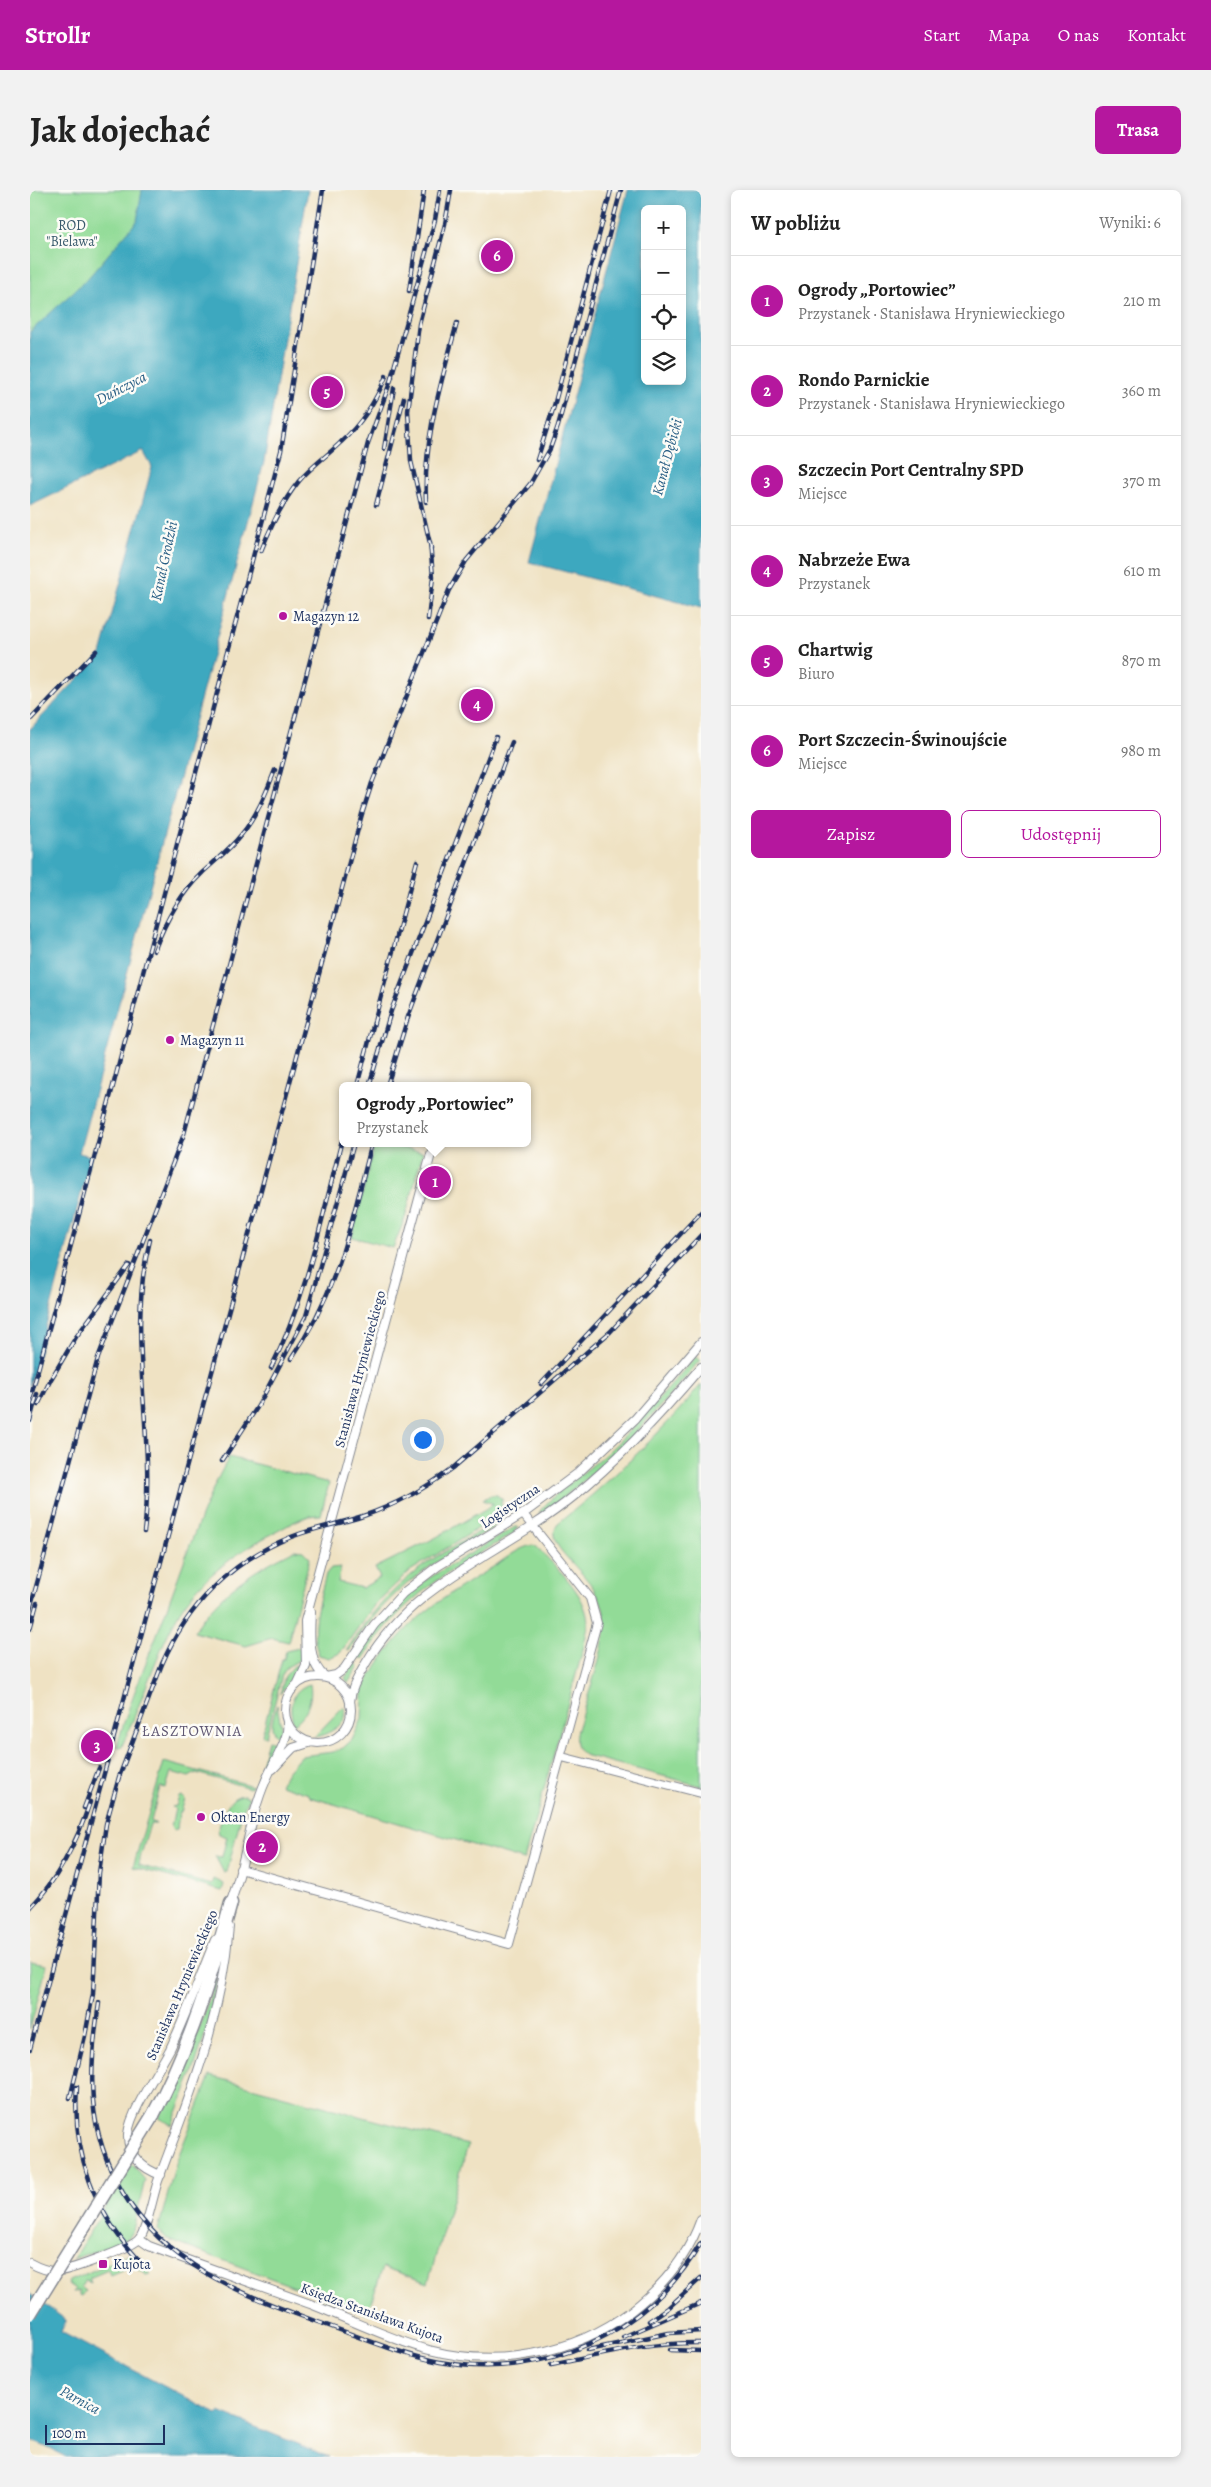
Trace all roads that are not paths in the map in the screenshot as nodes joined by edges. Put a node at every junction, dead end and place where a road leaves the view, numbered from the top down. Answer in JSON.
{"nodes":[{"id":1,"x":433,"y":1147,"type":"edge"},
{"id":2,"x":701,"y":1342,"type":"edge"},
{"id":3,"x":701,"y":1366,"type":"edge"},
{"id":4,"x":523,"y":1514,"type":"junction"},
{"id":5,"x":534,"y":1526,"type":"junction"},
{"id":6,"x":312,"y":1602,"type":"junction"},
{"id":7,"x":326,"y":1678,"type":"junction"},
{"id":8,"x":298,"y":1683,"type":"junction"},
{"id":9,"x":350,"y":1705,"type":"junction"},
{"id":10,"x":287,"y":1724,"type":"junction"},
{"id":11,"x":312,"y":1742,"type":"junction"},
{"id":12,"x":562,"y":1757,"type":"junction"},
{"id":13,"x":267,"y":1777,"type":"junction"},
{"id":14,"x":701,"y":1794,"type":"edge"},
{"id":15,"x":240,"y":1869,"type":"junction"},
{"id":16,"x":231,"y":1903,"type":"junction"},
{"id":17,"x":160,"y":2175,"type":"junction"},
{"id":18,"x":701,"y":2219,"type":"edge"},
{"id":19,"x":139,"y":2239,"type":"junction"},
{"id":20,"x":30,"y":2263,"type":"edge"},
{"id":21,"x":30,"y":2314,"type":"edge"}],
"edges":[{"from":1,"to":6,"type":"street","name":"Stanisława Hryniewieckiego"},
{"from":2,"to":4,"type":"street","name":"Logistyczna"},
{"from":3,"to":5,"type":"street","name":"Logistyczna"},
{"from":4,"to":5,"type":"street"},
{"from":4,"to":7,"type":"street","name":"Logistyczna"},
{"from":5,"to":9,"type":"street","name":"Logistyczna"},
{"from":5,"to":12,"type":"street"},
{"from":6,"to":7,"type":"street","name":"Stanisława Hryniewieckiego"},
{"from":6,"to":8,"type":"street","name":"Stanisława Hryniewieckiego"},
{"from":7,"to":8,"type":"street"},
{"from":7,"to":9,"type":"street"},
{"from":8,"to":10,"type":"street"},
{"from":9,"to":11,"type":"street"},
{"from":10,"to":11,"type":"street"},
{"from":10,"to":13,"type":"street","name":"Stanisława Hryniewieckiego"},
{"from":11,"to":13,"type":"street","name":"Stanisława Hryniewieckiego"},
{"from":12,"to":14,"type":"street"},
{"from":12,"to":15,"type":"street"},
{"from":13,"to":15,"type":"street","name":"Stanisława Hryniewieckiego"},
{"from":15,"to":16,"type":"street","name":"Stanisława Hryniewieckiego"},
{"from":16,"to":17,"type":"street","name":"Stanisława Hryniewieckiego"},
{"from":16,"to":17,"type":"street","name":"Stanisława Hryniewieckiego"},
{"from":16,"to":21,"type":"main road","bridge":true},
{"from":17,"to":19,"type":"street","name":"Stanisława Hryniewieckiego"},
{"from":18,"to":19,"type":"street","name":"Księdza Stanisława Kujota"},
{"from":19,"to":20,"type":"street"}]}
